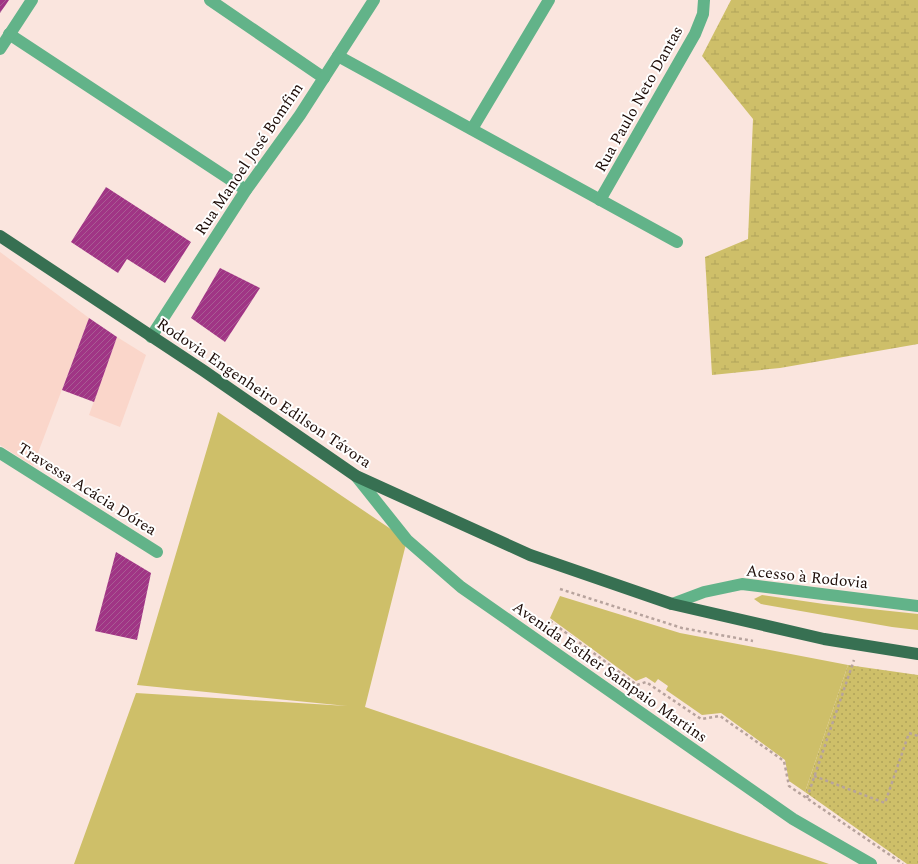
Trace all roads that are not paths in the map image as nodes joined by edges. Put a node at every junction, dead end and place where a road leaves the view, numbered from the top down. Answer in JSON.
{"nodes":[{"id":1,"x":32,"y":0,"type":"edge"},
{"id":2,"x":210,"y":0,"type":"edge"},
{"id":3,"x":374,"y":0,"type":"edge"},
{"id":4,"x":549,"y":0,"type":"edge"},
{"id":5,"x":704,"y":0,"type":"edge"},
{"id":6,"x":9,"y":34,"type":"junction"},
{"id":7,"x":0,"y":50,"type":"edge"},
{"id":8,"x":338,"y":56,"type":"junction"},
{"id":9,"x":324,"y":78,"type":"junction"},
{"id":10,"x":472,"y":128,"type":"junction"},
{"id":11,"x":246,"y":190,"type":"junction"},
{"id":12,"x":600,"y":200,"type":"junction"},
{"id":13,"x":0,"y":236,"type":"edge"},
{"id":14,"x":677,"y":242,"type":"dead end"},
{"id":15,"x":151,"y":337,"type":"junction"},
{"id":16,"x":0,"y":453,"type":"edge"},
{"id":17,"x":356,"y":476,"type":"junction"},
{"id":18,"x":157,"y":552,"type":"dead end"},
{"id":19,"x":672,"y":604,"type":"junction"},
{"id":20,"x":918,"y":606,"type":"edge"},
{"id":21,"x":918,"y":654,"type":"edge"},
{"id":22,"x":871,"y":864,"type":"edge"}],
"edges":[{"from":1,"to":6,"type":"street"},
{"from":2,"to":9,"type":"street"},
{"from":3,"to":8,"type":"street","name":"Rua Manoel José Bomfim"},
{"from":4,"to":10,"type":"street"},
{"from":5,"to":12,"type":"street","name":"Rua Paulo Neto Dantas"},
{"from":6,"to":7,"type":"street"},
{"from":6,"to":11,"type":"street"},
{"from":8,"to":9,"type":"street","name":"Rua Manoel José Bomfim"},
{"from":8,"to":10,"type":"street"},
{"from":9,"to":11,"type":"street","name":"Rua Manoel José Bomfim"},
{"from":10,"to":12,"type":"street"},
{"from":11,"to":15,"type":"street","name":"Rua Manoel José Bomfim"},
{"from":12,"to":14,"type":"street"},
{"from":13,"to":15,"type":"main road","name":"Rodovia Engenheiro Edilson Távora"},
{"from":15,"to":17,"type":"main road","name":"Rodovia Engenheiro Edilson Távora"},
{"from":16,"to":18,"type":"street","name":"Travessa Acácia Dórea"},
{"from":17,"to":19,"type":"main road","name":"Rodovia Engenheiro Edilson Távora"},
{"from":17,"to":22,"type":"street","name":"Avenida Esther Sampaio Martins"},
{"from":19,"to":20,"type":"street","name":"Acesso à Rodovia"},
{"from":19,"to":21,"type":"main road","name":"Rodovia Engenheiro Edilson Távora"}]}
